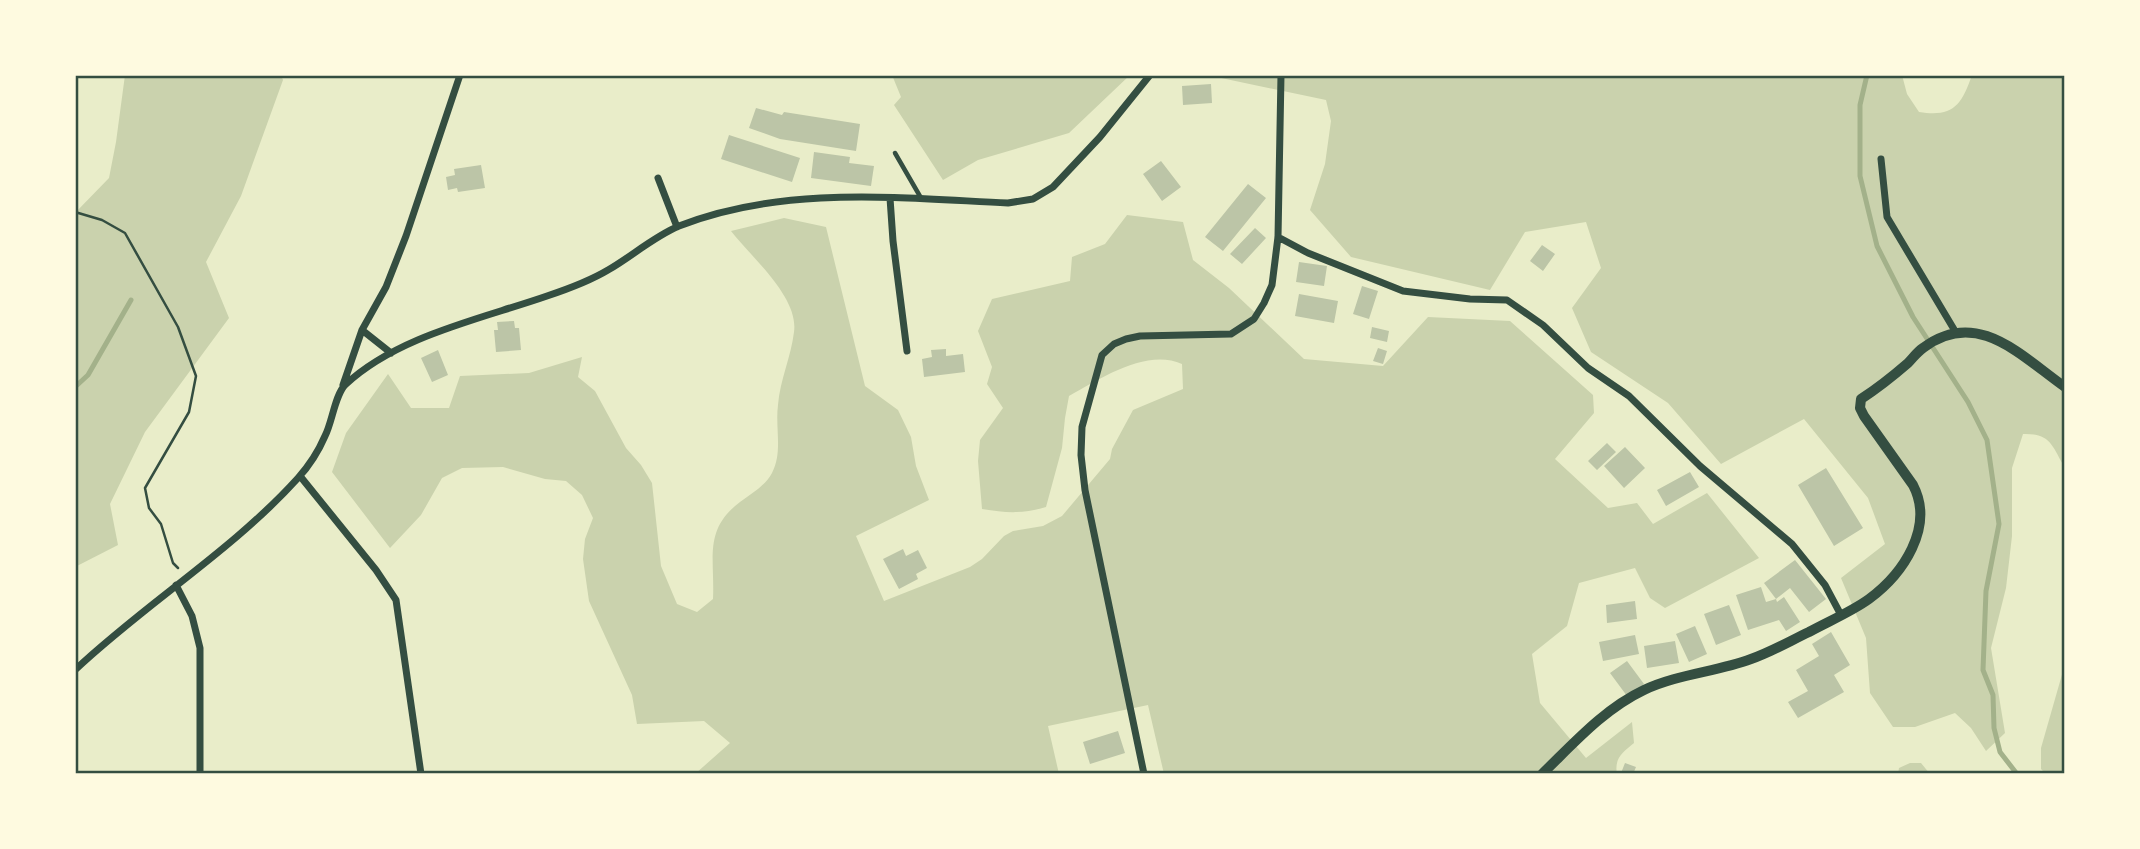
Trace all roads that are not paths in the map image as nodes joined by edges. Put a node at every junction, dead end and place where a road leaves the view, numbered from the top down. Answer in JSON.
{"nodes":[{"id":1,"x":460,"y":75,"type":"edge"},
{"id":2,"x":1150,"y":75,"type":"edge"},
{"id":3,"x":1281,"y":75,"type":"edge"},
{"id":4,"x":895,"y":153,"type":"dead end"},
{"id":5,"x":1881,"y":159,"type":"dead end"},
{"id":6,"x":658,"y":178,"type":"dead end"},
{"id":7,"x":890,"y":198,"type":"junction"},
{"id":8,"x":921,"y":199,"type":"junction"},
{"id":9,"x":677,"y":227,"type":"junction"},
{"id":10,"x":1278,"y":237,"type":"junction"},
{"id":11,"x":362,"y":330,"type":"junction"},
{"id":12,"x":1955,"y":331,"type":"junction"},
{"id":13,"x":907,"y":351,"type":"dead end"},
{"id":14,"x":391,"y":353,"type":"junction"},
{"id":15,"x":342,"y":387,"type":"junction"},
{"id":16,"x":2065,"y":387,"type":"edge"},
{"id":17,"x":300,"y":477,"type":"junction"},
{"id":18,"x":176,"y":585,"type":"junction"},
{"id":19,"x":1841,"y":615,"type":"junction"},
{"id":20,"x":75,"y":670,"type":"edge"},
{"id":21,"x":200,"y":774,"type":"edge"},
{"id":22,"x":421,"y":774,"type":"edge"},
{"id":23,"x":1144,"y":774,"type":"edge"},
{"id":24,"x":1542,"y":774,"type":"edge"}],
"edges":[{"from":1,"to":11,"type":"street"},
{"from":2,"to":8,"type":"street"},
{"from":3,"to":10,"type":"street"},
{"from":4,"to":8,"type":"lane"},
{"from":5,"to":12,"type":"street"},
{"from":6,"to":9,"type":"street"},
{"from":7,"to":8,"type":"street"},
{"from":7,"to":9,"type":"street"},
{"from":7,"to":13,"type":"street"},
{"from":9,"to":14,"type":"street"},
{"from":10,"to":19,"type":"street"},
{"from":10,"to":23,"type":"street"},
{"from":11,"to":14,"type":"street"},
{"from":11,"to":15,"type":"street"},
{"from":12,"to":16,"type":"street"},
{"from":12,"to":19,"type":"street"},
{"from":14,"to":15,"type":"street"},
{"from":15,"to":17,"type":"street"},
{"from":17,"to":18,"type":"street"},
{"from":17,"to":22,"type":"street"},
{"from":18,"to":20,"type":"street"},
{"from":18,"to":21,"type":"street"},
{"from":19,"to":24,"type":"street"}]}
